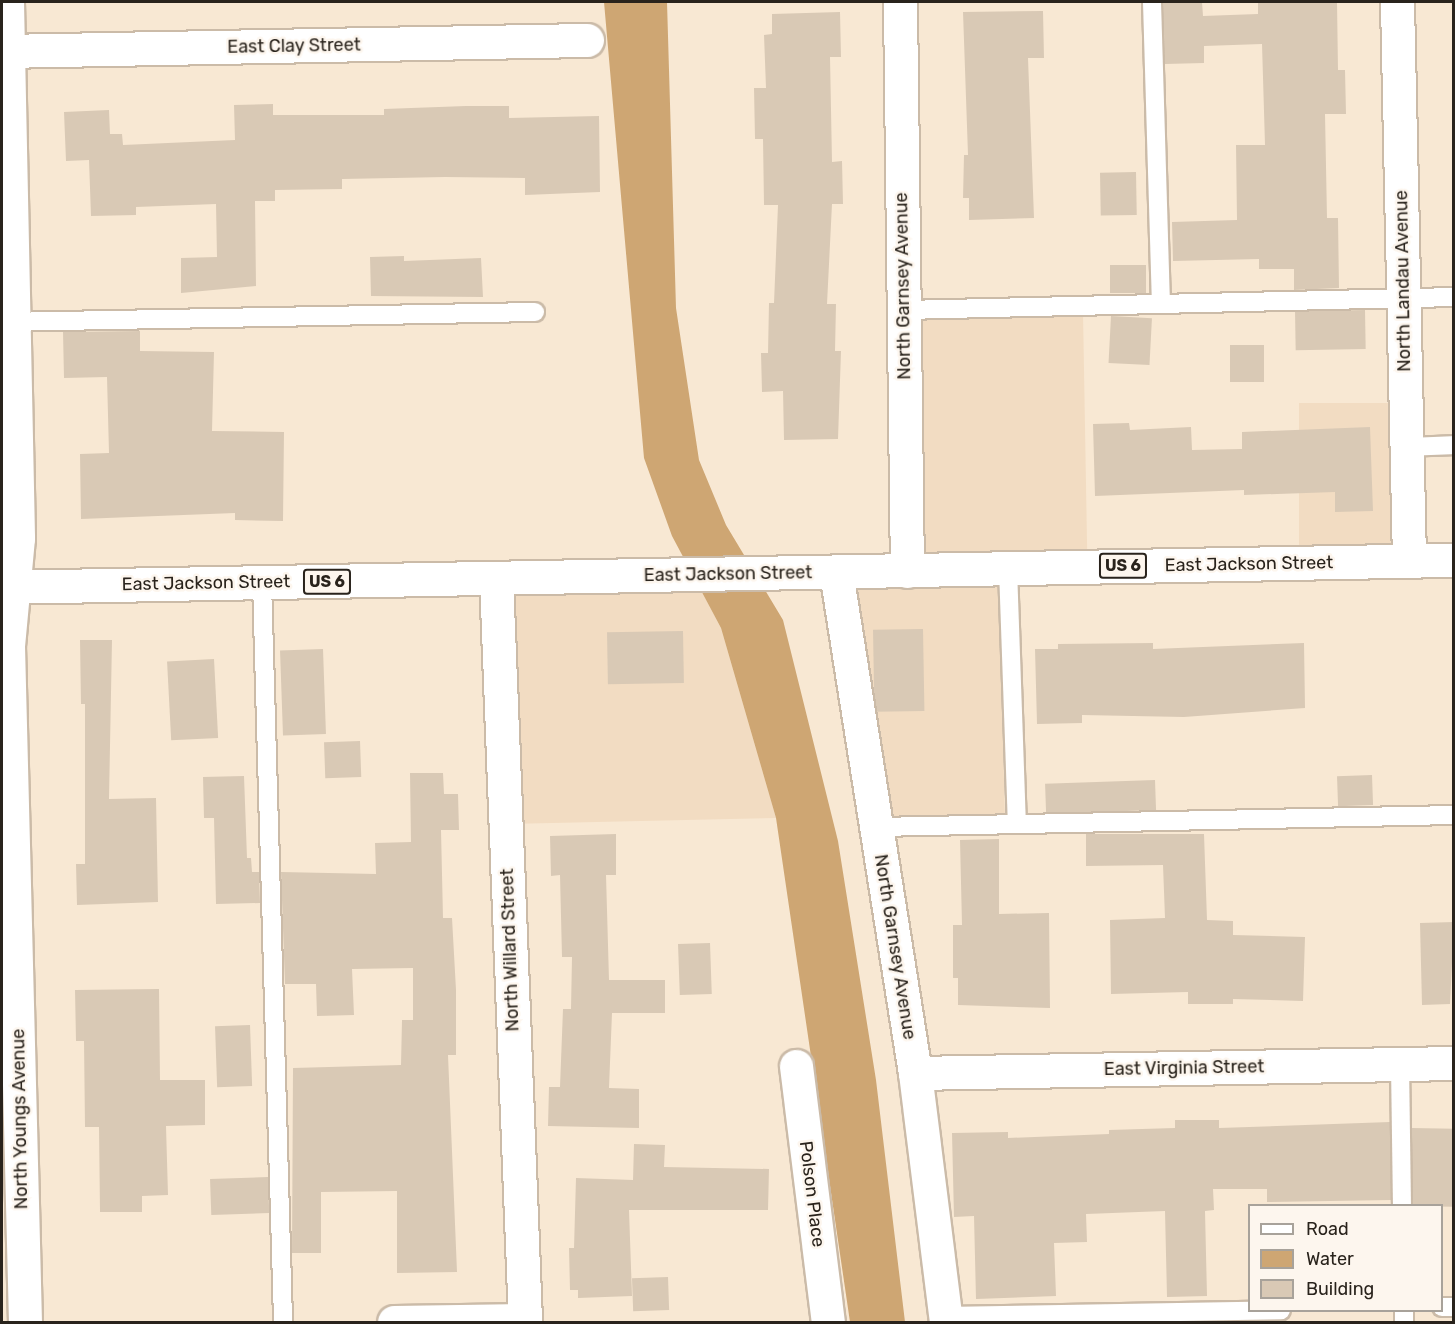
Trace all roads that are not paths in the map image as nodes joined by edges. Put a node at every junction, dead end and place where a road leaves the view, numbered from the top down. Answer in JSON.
{"nodes":[{"id":1,"x":7,"y":2,"type":"edge"},
{"id":2,"x":900,"y":2,"type":"edge"},
{"id":3,"x":1152,"y":2,"type":"edge"},
{"id":4,"x":1397,"y":2,"type":"edge"},
{"id":5,"x":587,"y":40,"type":"dead end"},
{"id":6,"x":5,"y":51,"type":"edge"},
{"id":7,"x":1454,"y":297,"type":"edge"},
{"id":8,"x":1404,"y":298,"type":"junction"},
{"id":9,"x":1161,"y":304,"type":"junction"},
{"id":10,"x":904,"y":310,"type":"junction"},
{"id":11,"x":535,"y":312,"type":"dead end"},
{"id":12,"x":9,"y":322,"type":"edge"},
{"id":13,"x":1454,"y":445,"type":"edge"},
{"id":14,"x":1407,"y":447,"type":"junction"},
{"id":15,"x":1454,"y":560,"type":"edge"},
{"id":16,"x":1409,"y":561,"type":"junction"},
{"id":17,"x":1008,"y":568,"type":"junction"},
{"id":18,"x":907,"y":571,"type":"junction"},
{"id":19,"x":836,"y":572,"type":"junction"},
{"id":20,"x":496,"y":579,"type":"junction"},
{"id":21,"x":262,"y":582,"type":"junction"},
{"id":22,"x":7,"y":586,"type":"edge"},
{"id":23,"x":1454,"y":814,"type":"edge"},
{"id":24,"x":1017,"y":824,"type":"junction"},
{"id":25,"x":876,"y":827,"type":"junction"},
{"id":26,"x":7,"y":846,"type":"edge"},
{"id":27,"x":1454,"y":1063,"type":"edge"},
{"id":28,"x":1400,"y":1064,"type":"junction"},
{"id":29,"x":796,"y":1066,"type":"dead end"},
{"id":30,"x":915,"y":1072,"type":"junction"},
{"id":31,"x":1402,"y":1204,"type":"edge"},
{"id":32,"x":1248,"y":1312,"type":"edge"},
{"id":33,"x":945,"y":1319,"type":"edge"},
{"id":34,"x":25,"y":1323,"type":"edge"},
{"id":35,"x":283,"y":1323,"type":"edge"},
{"id":36,"x":394,"y":1323,"type":"edge"},
{"id":37,"x":828,"y":1323,"type":"edge"}],
"edges":[{"from":1,"to":6,"type":"street","name":"North Youngs Avenue"},
{"from":2,"to":10,"type":"street","name":"North Garnsey Avenue"},
{"from":3,"to":9,"type":"lane"},
{"from":4,"to":8,"type":"street","name":"North Landau Avenue"},
{"from":5,"to":6,"type":"street","name":"East Clay Street"},
{"from":6,"to":12,"type":"street","name":"North Youngs Avenue"},
{"from":7,"to":8,"type":"lane"},
{"from":8,"to":9,"type":"lane"},
{"from":8,"to":14,"type":"street","name":"North Landau Avenue"},
{"from":9,"to":10,"type":"lane"},
{"from":10,"to":18,"type":"street","name":"North Garnsey Avenue"},
{"from":11,"to":12,"type":"lane"},
{"from":12,"to":22,"type":"street","name":"North Youngs Avenue"},
{"from":13,"to":14,"type":"lane"},
{"from":14,"to":16,"type":"street","name":"North Landau Avenue"},
{"from":15,"to":16,"type":"street","name":"East Jackson Street","number":"US 6"},
{"from":16,"to":17,"type":"street","name":"East Jackson Street","number":"US 6"},
{"from":17,"to":18,"type":"street","name":"East Jackson Street","number":"US 6"},
{"from":17,"to":24,"type":"lane"},
{"from":18,"to":19,"type":"street","name":"East Jackson Street","number":"US 6"},
{"from":19,"to":20,"type":"street","name":"East Jackson Street","number":"US 6"},
{"from":19,"to":25,"type":"street","name":"North Garnsey Avenue"},
{"from":20,"to":21,"type":"street","name":"East Jackson Street","number":"US 6"},
{"from":20,"to":36,"type":"street","name":"North Willard Street"},
{"from":21,"to":22,"type":"street","name":"East Jackson Street","number":"US 6"},
{"from":21,"to":35,"type":"lane"},
{"from":22,"to":26,"type":"street","name":"North Youngs Avenue"},
{"from":23,"to":24,"type":"lane"},
{"from":24,"to":25,"type":"lane"},
{"from":25,"to":30,"type":"street","name":"North Garnsey Avenue"},
{"from":26,"to":34,"type":"street","name":"North Youngs Avenue"},
{"from":27,"to":28,"type":"street","name":"East Virginia Street"},
{"from":28,"to":30,"type":"street","name":"East Virginia Street"},
{"from":28,"to":31,"type":"lane"},
{"from":29,"to":37,"type":"street","name":"Polson Place"},
{"from":30,"to":33,"type":"street","name":"North Garnsey Avenue"},
{"from":32,"to":33,"type":"lane"}]}
